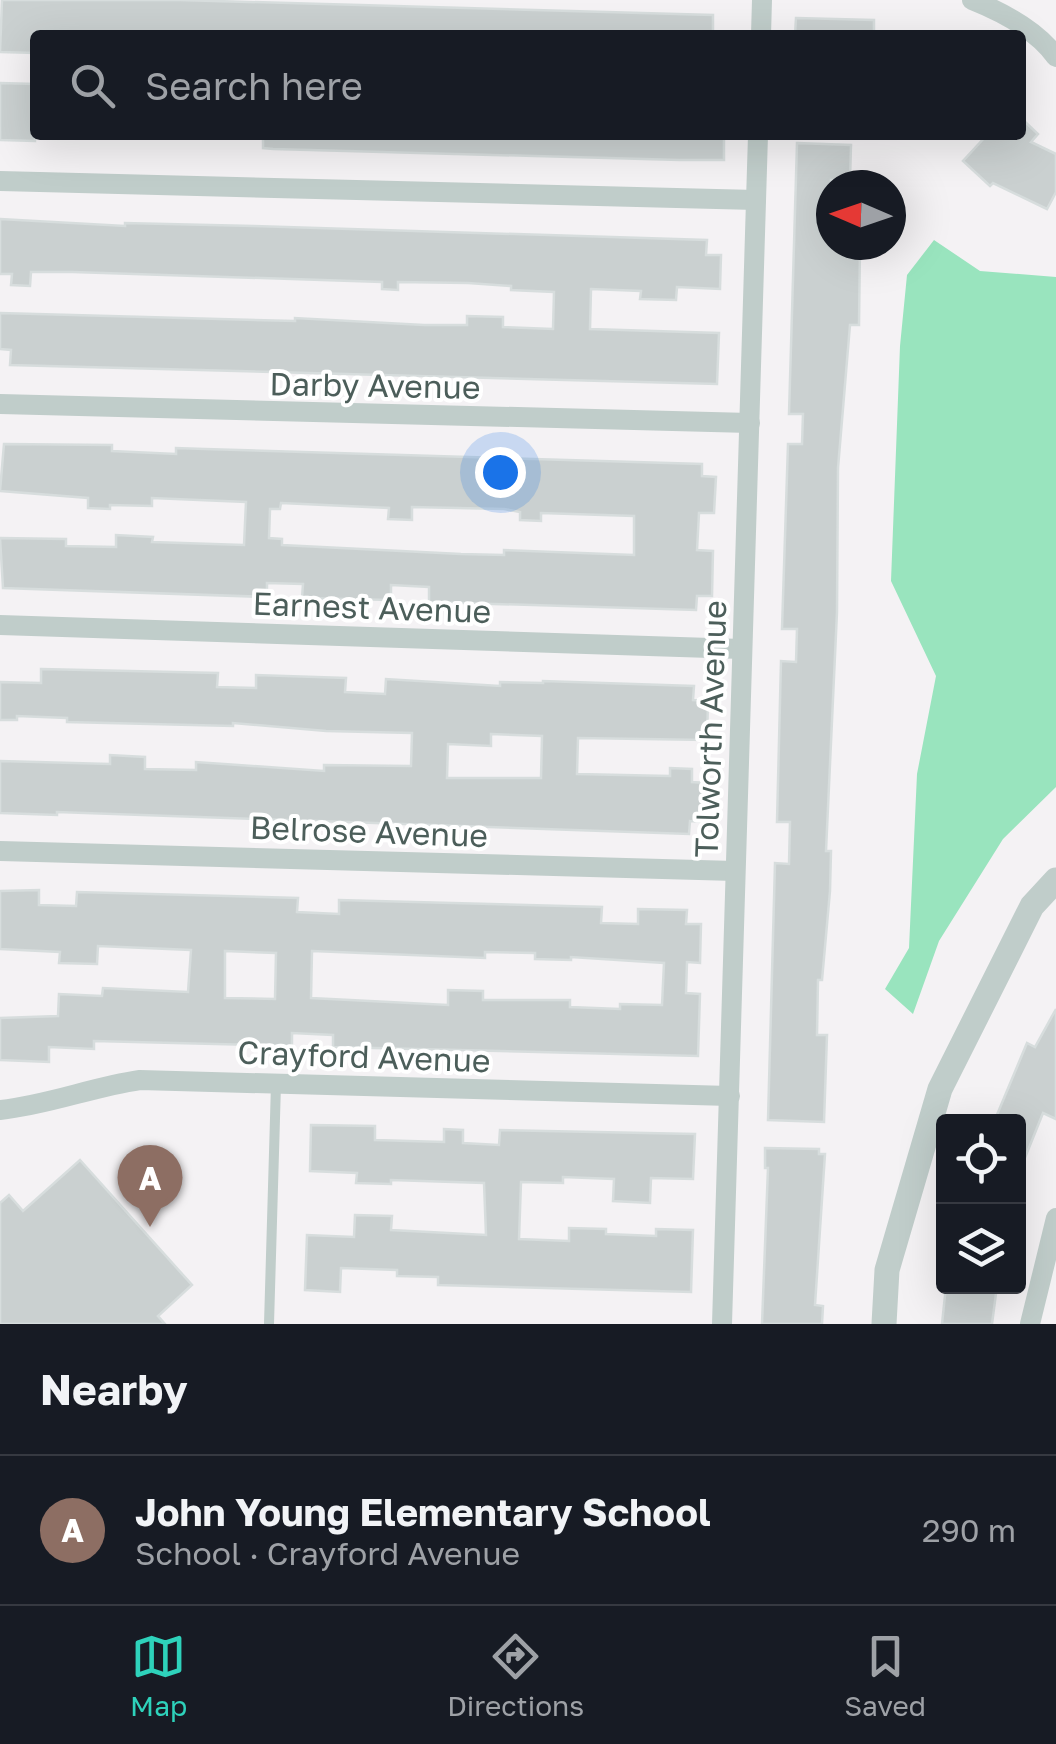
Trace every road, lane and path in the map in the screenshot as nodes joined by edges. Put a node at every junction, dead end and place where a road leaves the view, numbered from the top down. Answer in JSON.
{"nodes":[{"id":1,"x":762,"y":0,"type":"edge"},
{"id":2,"x":972,"y":0,"type":"edge"},
{"id":3,"x":761,"y":30,"type":"edge"},
{"id":4,"x":1056,"y":56,"type":"edge"},
{"id":5,"x":758,"y":140,"type":"edge"},
{"id":6,"x":0,"y":181,"type":"edge"},
{"id":7,"x":756,"y":200,"type":"junction"},
{"id":8,"x":0,"y":404,"type":"edge"},
{"id":9,"x":750,"y":423,"type":"junction"},
{"id":10,"x":0,"y":625,"type":"edge"},
{"id":11,"x":742,"y":649,"type":"junction"},
{"id":12,"x":0,"y":851,"type":"edge"},
{"id":13,"x":736,"y":871,"type":"junction"},
{"id":14,"x":1056,"y":880,"type":"edge"},
{"id":15,"x":276,"y":1084,"type":"junction"},
{"id":16,"x":730,"y":1096,"type":"junction"},
{"id":17,"x":0,"y":1110,"type":"edge"},
{"id":18,"x":1056,"y":1218,"type":"edge"},
{"id":19,"x":269,"y":1324,"type":"edge"},
{"id":20,"x":722,"y":1324,"type":"edge"},
{"id":21,"x":884,"y":1324,"type":"edge"},
{"id":22,"x":1030,"y":1324,"type":"edge"}],
"edges":[{"from":1,"to":3,"type":"street"},
{"from":2,"to":4,"type":"street"},
{"from":5,"to":7,"type":"street","name":"Tolworth Avenue"},
{"from":6,"to":7,"type":"street"},
{"from":7,"to":9,"type":"street","name":"Tolworth Avenue"},
{"from":8,"to":9,"type":"street","name":"Darby Avenue"},
{"from":9,"to":11,"type":"street","name":"Tolworth Avenue"},
{"from":10,"to":11,"type":"street","name":"Earnest Avenue"},
{"from":11,"to":13,"type":"street","name":"Tolworth Avenue"},
{"from":12,"to":13,"type":"street","name":"Belrose Avenue"},
{"from":13,"to":16,"type":"street","name":"Tolworth Avenue"},
{"from":14,"to":21,"type":"street"},
{"from":15,"to":16,"type":"street","name":"Crayford Avenue"},
{"from":15,"to":17,"type":"street","name":"Crayford Avenue"},
{"from":15,"to":19,"type":"lane"},
{"from":16,"to":20,"type":"street","name":"Tolworth Avenue"},
{"from":18,"to":22,"type":"street"}]}
